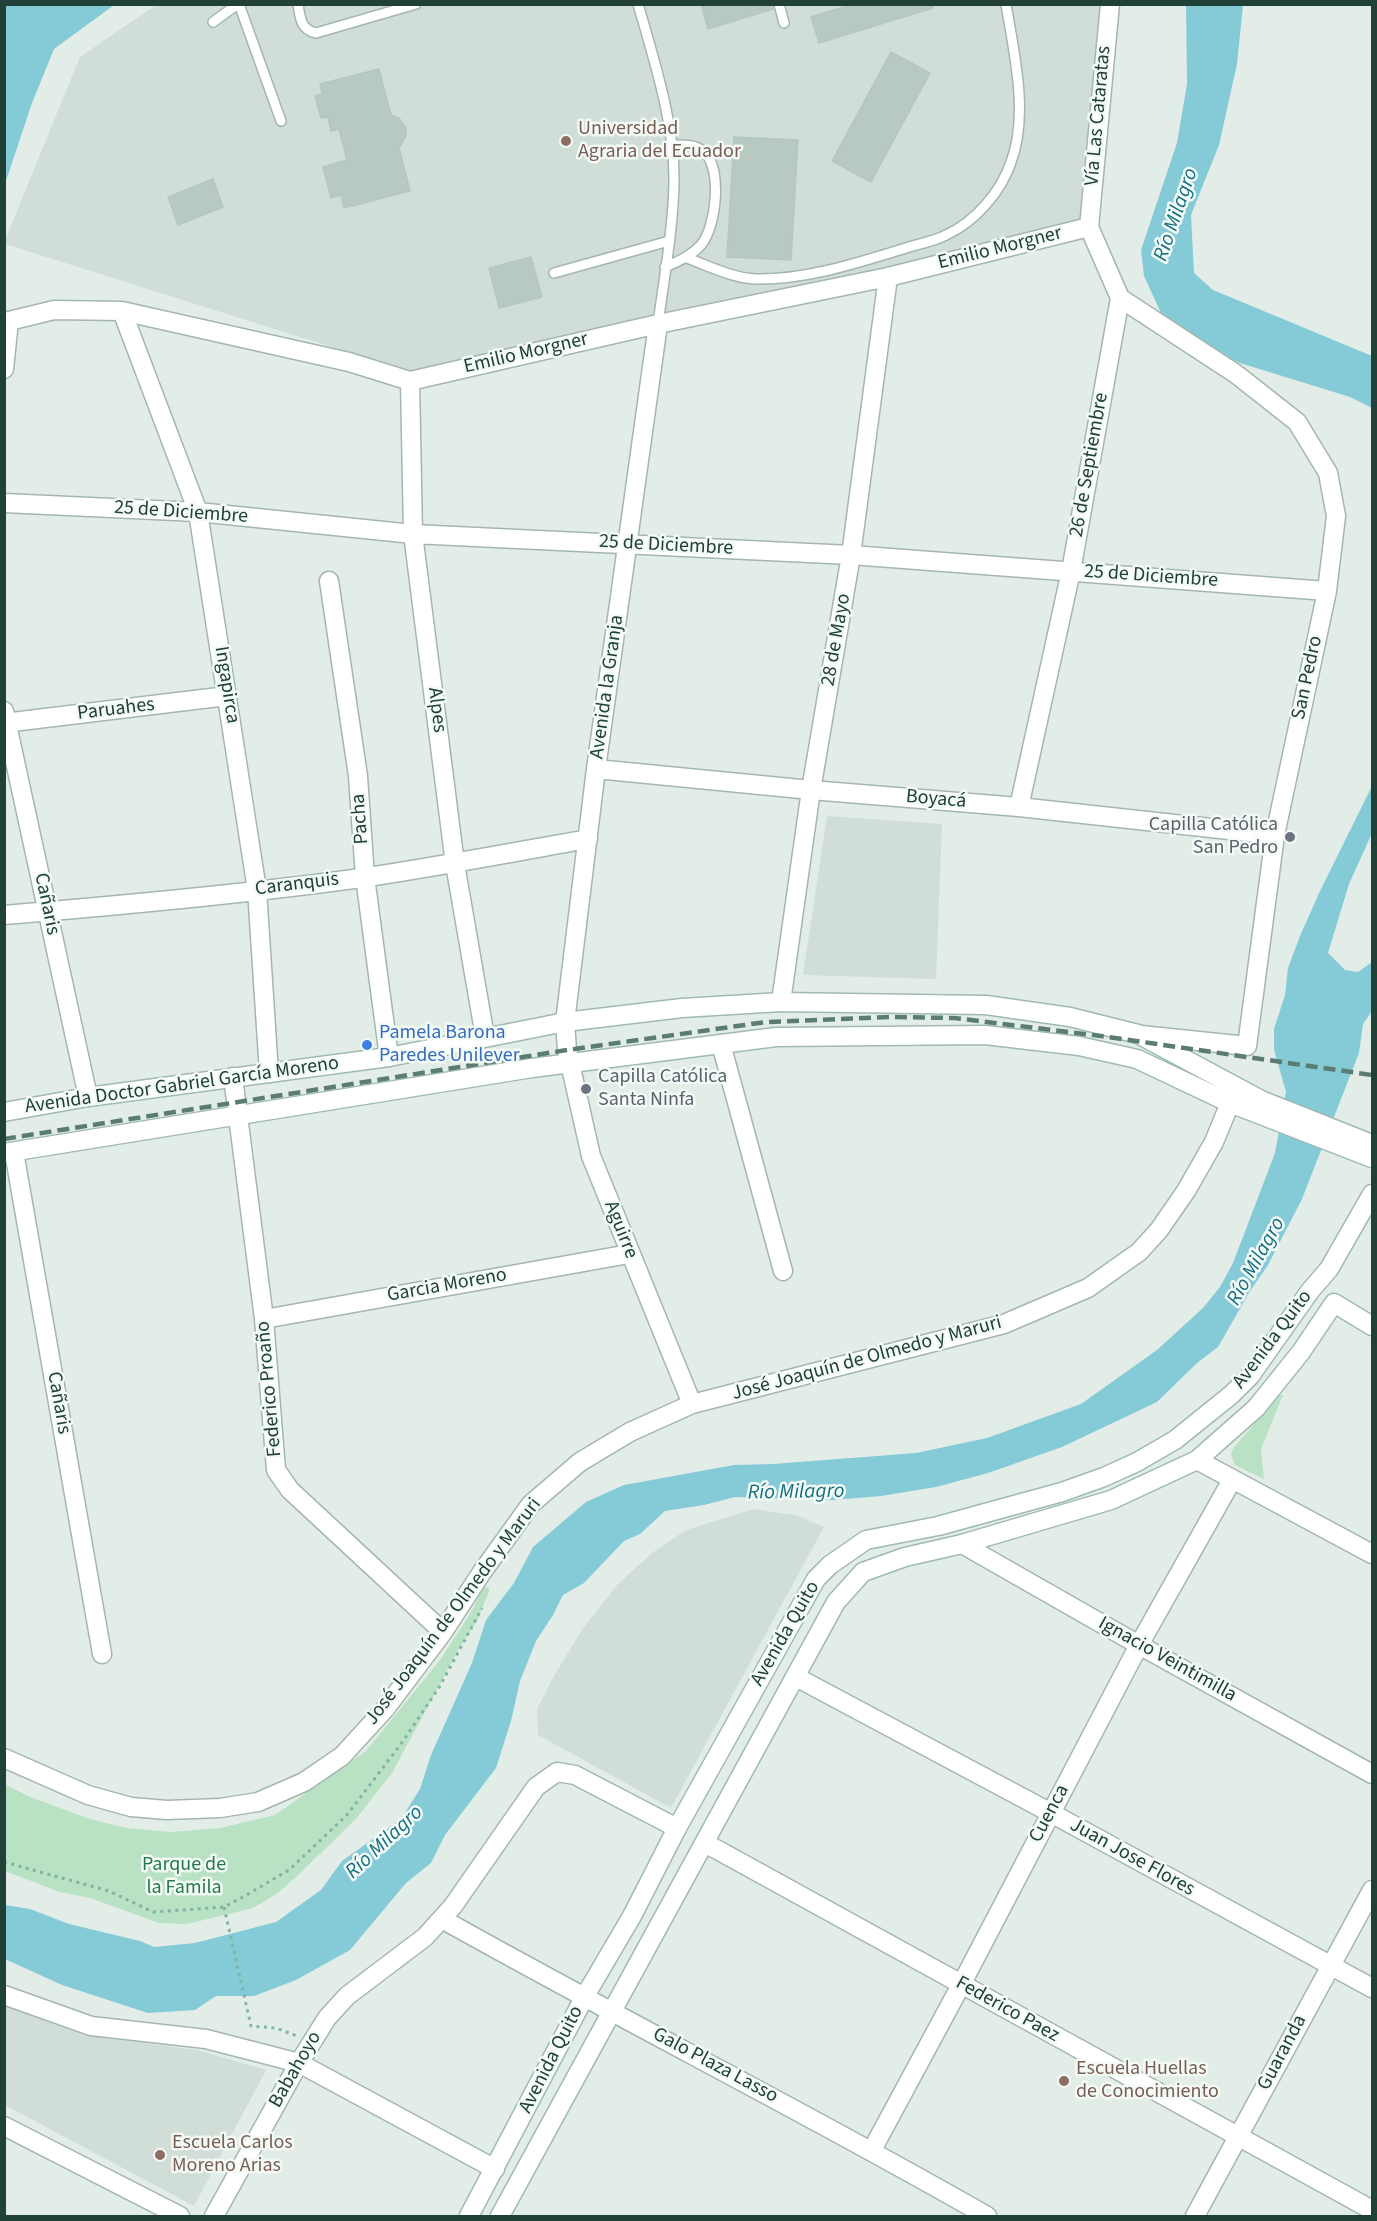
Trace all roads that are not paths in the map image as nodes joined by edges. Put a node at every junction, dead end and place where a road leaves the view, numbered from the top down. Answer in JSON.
{"nodes":[{"id":1,"x":238,"y":4,"type":"edge"},
{"id":2,"x":298,"y":4,"type":"edge"},
{"id":3,"x":416,"y":4,"type":"edge"},
{"id":4,"x":638,"y":4,"type":"edge"},
{"id":5,"x":780,"y":4,"type":"edge"},
{"id":6,"x":1006,"y":4,"type":"edge"},
{"id":7,"x":1110,"y":4,"type":"edge"},
{"id":8,"x":213,"y":22,"type":"dead end"},
{"id":9,"x":784,"y":22,"type":"dead end"},
{"id":10,"x":280,"y":121,"type":"dead end"},
{"id":11,"x":672,"y":145,"type":"junction"},
{"id":12,"x":1089,"y":227,"type":"junction"},
{"id":13,"x":669,"y":241,"type":"junction"},
{"id":14,"x":687,"y":258,"type":"junction"},
{"id":15,"x":665,"y":267,"type":"junction"},
{"id":16,"x":554,"y":273,"type":"dead end"},
{"id":17,"x":888,"y":277,"type":"junction"},
{"id":18,"x":1120,"y":298,"type":"junction"},
{"id":19,"x":122,"y":311,"type":"junction"},
{"id":20,"x":658,"y":324,"type":"junction"},
{"id":21,"x":4,"y":369,"type":"edge"},
{"id":22,"x":410,"y":381,"type":"junction"},
{"id":23,"x":4,"y":503,"type":"edge"},
{"id":24,"x":198,"y":512,"type":"junction"},
{"id":25,"x":413,"y":534,"type":"junction"},
{"id":26,"x":629,"y":545,"type":"junction"},
{"id":27,"x":851,"y":555,"type":"junction"},
{"id":28,"x":1071,"y":571,"type":"junction"},
{"id":29,"x":329,"y":581,"type":"dead end"},
{"id":30,"x":1327,"y":591,"type":"junction"},
{"id":31,"x":227,"y":696,"type":"junction"},
{"id":32,"x":5,"y":719,"type":"edge"},
{"id":33,"x":596,"y":769,"type":"junction"},
{"id":34,"x":811,"y":790,"type":"junction"},
{"id":35,"x":1019,"y":807,"type":"junction"},
{"id":36,"x":1275,"y":835,"type":"junction"},
{"id":37,"x":588,"y":839,"type":"junction"},
{"id":38,"x":455,"y":864,"type":"junction"},
{"id":39,"x":365,"y":877,"type":"junction"},
{"id":40,"x":257,"y":890,"type":"junction"},
{"id":41,"x":48,"y":911,"type":"junction"},
{"id":42,"x":4,"y":915,"type":"edge"},
{"id":43,"x":781,"y":1002,"type":"junction"},
{"id":44,"x":565,"y":1022,"type":"junction"},
{"id":45,"x":1138,"y":1034,"type":"junction"},
{"id":46,"x":485,"y":1037,"type":"junction"},
{"id":47,"x":721,"y":1044,"type":"junction"},
{"id":48,"x":568,"y":1056,"type":"junction"},
{"id":49,"x":389,"y":1057,"type":"junction"},
{"id":50,"x":269,"y":1072,"type":"junction"},
{"id":51,"x":233,"y":1077,"type":"junction"},
{"id":52,"x":88,"y":1097,"type":"junction"},
{"id":53,"x":1230,"y":1103,"type":"junction"},
{"id":54,"x":1259,"y":1106,"type":"junction"},
{"id":55,"x":4,"y":1112,"type":"edge"},
{"id":56,"x":237,"y":1116,"type":"junction"},
{"id":57,"x":1371,"y":1151,"type":"edge"},
{"id":58,"x":9,"y":1153,"type":"edge"},
{"id":59,"x":1372,"y":1194,"type":"edge"},
{"id":60,"x":629,"y":1254,"type":"junction"},
{"id":61,"x":1329,"y":1269,"type":"junction"},
{"id":62,"x":783,"y":1271,"type":"dead end"},
{"id":63,"x":1334,"y":1303,"type":"junction"},
{"id":64,"x":264,"y":1319,"type":"junction"},
{"id":65,"x":1372,"y":1326,"type":"edge"},
{"id":66,"x":692,"y":1404,"type":"junction"},
{"id":67,"x":1197,"y":1460,"type":"junction"},
{"id":68,"x":1232,"y":1480,"type":"junction"},
{"id":69,"x":962,"y":1544,"type":"junction"},
{"id":70,"x":1372,"y":1554,"type":"edge"},
{"id":71,"x":443,"y":1632,"type":"junction"},
{"id":72,"x":1139,"y":1645,"type":"junction"},
{"id":73,"x":102,"y":1654,"type":"dead end"},
{"id":74,"x":796,"y":1677,"type":"junction"},
{"id":75,"x":4,"y":1758,"type":"edge"},
{"id":76,"x":1372,"y":1773,"type":"edge"},
{"id":77,"x":1051,"y":1813,"type":"junction"},
{"id":78,"x":677,"y":1828,"type":"junction"},
{"id":79,"x":705,"y":1843,"type":"junction"},
{"id":80,"x":1372,"y":1890,"type":"edge"},
{"id":81,"x":442,"y":1919,"type":"junction"},
{"id":82,"x":1330,"y":1967,"type":"junction"},
{"id":83,"x":961,"y":1985,"type":"junction"},
{"id":84,"x":1372,"y":1988,"type":"edge"},
{"id":85,"x":4,"y":1995,"type":"edge"},
{"id":86,"x":585,"y":1996,"type":"junction"},
{"id":87,"x":610,"y":2010,"type":"junction"},
{"id":88,"x":299,"y":2063,"type":"junction"},
{"id":89,"x":4,"y":2126,"type":"edge"},
{"id":90,"x":1239,"y":2136,"type":"junction"},
{"id":91,"x":872,"y":2150,"type":"junction"},
{"id":92,"x":495,"y":2169,"type":"junction"},
{"id":93,"x":1372,"y":2210,"type":"edge"},
{"id":94,"x":180,"y":2217,"type":"edge"},
{"id":95,"x":214,"y":2217,"type":"edge"},
{"id":96,"x":469,"y":2217,"type":"edge"},
{"id":97,"x":500,"y":2217,"type":"edge"},
{"id":98,"x":987,"y":2217,"type":"edge"},
{"id":99,"x":1195,"y":2217,"type":"edge"}],
"edges":[{"from":1,"to":8,"type":"lane"},
{"from":1,"to":10,"type":"lane"},
{"from":2,"to":3,"type":"lane"},
{"from":4,"to":11,"type":"lane"},
{"from":5,"to":9,"type":"lane"},
{"from":6,"to":14,"type":"lane"},
{"from":7,"to":12,"type":"street","name":"Vía Las Cataratas"},
{"from":11,"to":13,"type":"lane"},
{"from":11,"to":14,"type":"lane"},
{"from":12,"to":17,"type":"street","name":"Emilio Morgner"},
{"from":12,"to":18,"type":"street"},
{"from":13,"to":15,"type":"lane"},
{"from":13,"to":16,"type":"lane"},
{"from":14,"to":15,"type":"lane"},
{"from":15,"to":20,"type":"lane"},
{"from":17,"to":20,"type":"street","name":"Emilio Morgner"},
{"from":17,"to":27,"type":"street","name":"28 de Mayo"},
{"from":18,"to":28,"type":"street","name":"26 de Septiembre"},
{"from":18,"to":30,"type":"street","name":"San Pedro"},
{"from":19,"to":21,"type":"street"},
{"from":19,"to":22,"type":"street"},
{"from":19,"to":24,"type":"street","name":"Ingapirca"},
{"from":20,"to":22,"type":"street","name":"Emilio Morgner"},
{"from":20,"to":26,"type":"street","name":"Avenida la Granja"},
{"from":22,"to":25,"type":"street","name":"Alpes"},
{"from":23,"to":24,"type":"street","name":"25 de Diciembre"},
{"from":24,"to":25,"type":"street","name":"25 de Diciembre"},
{"from":24,"to":31,"type":"street","name":"Ingapirca"},
{"from":25,"to":26,"type":"street","name":"25 de Diciembre"},
{"from":25,"to":38,"type":"street","name":"Alpes"},
{"from":26,"to":27,"type":"street","name":"25 de Diciembre"},
{"from":26,"to":33,"type":"street","name":"Avenida la Granja"},
{"from":27,"to":28,"type":"street","name":"25 de Diciembre"},
{"from":27,"to":34,"type":"street","name":"28 de Mayo"},
{"from":28,"to":30,"type":"street","name":"25 de Diciembre"},
{"from":28,"to":35,"type":"street","name":"26 de Septiembre"},
{"from":29,"to":39,"type":"street","name":"Pacha"},
{"from":30,"to":36,"type":"street","name":"San Pedro"},
{"from":31,"to":32,"type":"street","name":"Paruahes"},
{"from":31,"to":40,"type":"street","name":"Ingapirca"},
{"from":32,"to":41,"type":"street","name":"Cañaris"},
{"from":33,"to":34,"type":"street","name":"Boyacá"},
{"from":33,"to":37,"type":"street","name":"Avenida la Granja"},
{"from":34,"to":35,"type":"street","name":"Boyacá"},
{"from":34,"to":43,"type":"street","name":"28 de Mayo"},
{"from":35,"to":36,"type":"street","name":"Boyacá"},
{"from":36,"to":45,"type":"street","name":"San Pedro"},
{"from":37,"to":38,"type":"street","name":"Caranquis"},
{"from":37,"to":44,"type":"street","name":"Avenida la Granja"},
{"from":38,"to":39,"type":"street","name":"Caranquis"},
{"from":38,"to":46,"type":"street","name":"Alpes"},
{"from":39,"to":40,"type":"street","name":"Caranquis"},
{"from":39,"to":49,"type":"street","name":"Pacha"},
{"from":40,"to":41,"type":"street","name":"Caranquis"},
{"from":40,"to":50,"type":"street","name":"Ingapirca"},
{"from":41,"to":42,"type":"street","name":"Caranquis"},
{"from":41,"to":52,"type":"street","name":"Cañaris"},
{"from":43,"to":44,"type":"street","name":"Avenida Doctor Gabriel García Moreno"},
{"from":43,"to":45,"type":"street","name":"Avenida Doctor Gabriel García Moreno"},
{"from":44,"to":46,"type":"street","name":"Avenida Doctor Gabriel García Moreno"},
{"from":44,"to":48,"type":"street","name":"Avenida la Granja"},
{"from":45,"to":54,"type":"street","name":"Avenida Doctor Gabriel García Moreno"},
{"from":46,"to":49,"type":"street","name":"Avenida Doctor Gabriel García Moreno"},
{"from":47,"to":48,"type":"street","name":"Avenida Doctor Gabriel García Moreno"},
{"from":47,"to":53,"type":"street","name":"Avenida Doctor Gabriel García Moreno"},
{"from":47,"to":62,"type":"street"},
{"from":48,"to":56,"type":"street","name":"Avenida Doctor Gabriel García Moreno"},
{"from":48,"to":60,"type":"street","name":"Aguirre"},
{"from":49,"to":50,"type":"street","name":"Avenida Doctor Gabriel García Moreno"},
{"from":50,"to":51,"type":"street","name":"Avenida Doctor Gabriel García Moreno"},
{"from":51,"to":52,"type":"street","name":"Avenida Doctor Gabriel García Moreno"},
{"from":51,"to":56,"type":"street","name":"Federico Proaño"},
{"from":52,"to":55,"type":"street","name":"Avenida Doctor Gabriel García Moreno"},
{"from":53,"to":54,"type":"street","name":"Avenida Doctor Gabriel García Moreno"},
{"from":53,"to":66,"type":"street","name":"José Joaquín de Olmedo y Maruri"},
{"from":54,"to":57,"type":"street","name":"Avenida Doctor Gabriel García Moreno"},
{"from":56,"to":58,"type":"street","name":"Avenida Doctor Gabriel García Moreno"},
{"from":56,"to":64,"type":"street","name":"Federico Proaño"},
{"from":58,"to":73,"type":"street","name":"Cañaris"},
{"from":59,"to":61,"type":"street","name":"Avenida Quito"},
{"from":60,"to":64,"type":"street","name":"Garcia Moreno"},
{"from":60,"to":66,"type":"street","name":"Aguirre"},
{"from":61,"to":63,"type":"street"},
{"from":61,"to":78,"type":"street","name":"Avenida Quito"},
{"from":63,"to":65,"type":"street"},
{"from":63,"to":67,"type":"street","name":"Avenida Quito"},
{"from":64,"to":71,"type":"street","name":"Federico Proaño"},
{"from":66,"to":71,"type":"street","name":"José Joaquín de Olmedo y Maruri"},
{"from":67,"to":68,"type":"street"},
{"from":67,"to":69,"type":"street","name":"Avenida Quito"},
{"from":68,"to":70,"type":"street"},
{"from":68,"to":72,"type":"street","name":"Cuenca"},
{"from":69,"to":72,"type":"street","name":"Ignacio Veintimilla"},
{"from":69,"to":74,"type":"street","name":"Avenida Quito"},
{"from":71,"to":75,"type":"street","name":"José Joaquín de Olmedo y Maruri"},
{"from":72,"to":76,"type":"street","name":"Ignacio Veintimilla"},
{"from":72,"to":77,"type":"street","name":"Cuenca"},
{"from":74,"to":77,"type":"street","name":"Juan Jose Flores"},
{"from":74,"to":79,"type":"street","name":"Avenida Quito"},
{"from":77,"to":82,"type":"street","name":"Juan Jose Flores"},
{"from":77,"to":83,"type":"street","name":"Cuenca"},
{"from":78,"to":81,"type":"street","name":"Babahoyo"},
{"from":78,"to":86,"type":"street","name":"Avenida Quito"},
{"from":79,"to":83,"type":"street","name":"Federico Paez"},
{"from":79,"to":87,"type":"street","name":"Avenida Quito"},
{"from":80,"to":82,"type":"street","name":"Guaranda"},
{"from":81,"to":86,"type":"street","name":"Galo Plaza Lasso"},
{"from":81,"to":88,"type":"street","name":"Babahoyo"},
{"from":82,"to":84,"type":"street","name":"Juan Jose Flores"},
{"from":82,"to":90,"type":"street","name":"Guaranda"},
{"from":83,"to":90,"type":"street","name":"Federico Paez"},
{"from":83,"to":91,"type":"street","name":"Cuenca"},
{"from":85,"to":88,"type":"street"},
{"from":86,"to":87,"type":"street","name":"Galo Plaza Lasso"},
{"from":86,"to":92,"type":"street","name":"Avenida Quito"},
{"from":87,"to":91,"type":"street","name":"Galo Plaza Lasso"},
{"from":87,"to":97,"type":"street","name":"Avenida Quito"},
{"from":88,"to":92,"type":"street"},
{"from":88,"to":95,"type":"street","name":"Babahoyo"},
{"from":89,"to":94,"type":"street"},
{"from":90,"to":93,"type":"street","name":"Federico Paez"},
{"from":90,"to":99,"type":"street","name":"Guaranda"},
{"from":91,"to":98,"type":"street","name":"Galo Plaza Lasso"},
{"from":92,"to":96,"type":"street","name":"Avenida Quito"}]}
